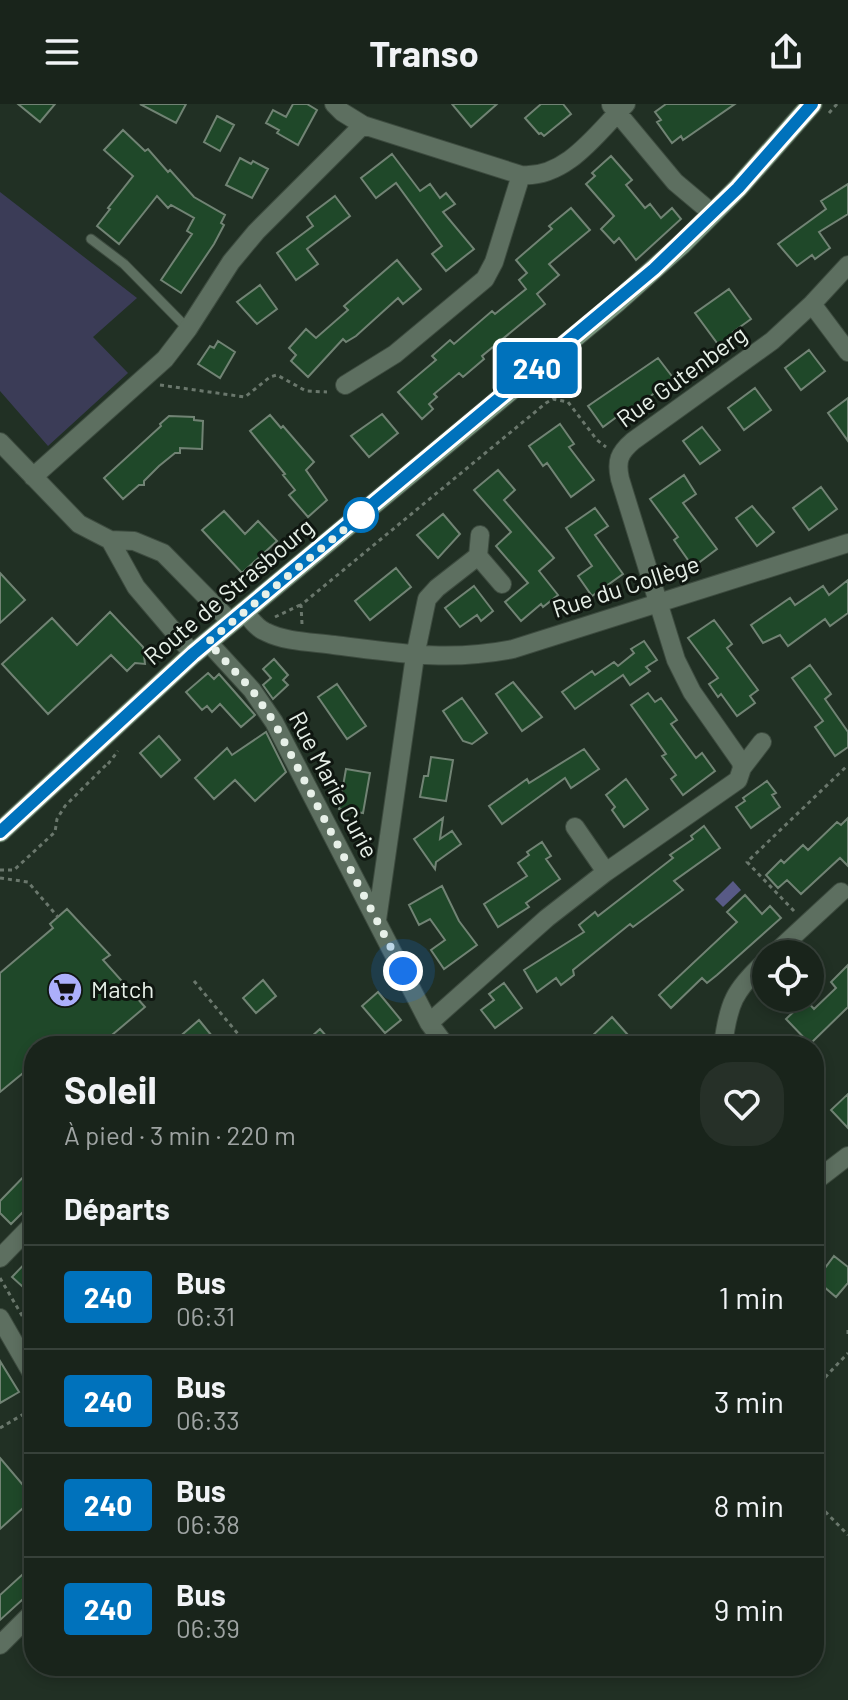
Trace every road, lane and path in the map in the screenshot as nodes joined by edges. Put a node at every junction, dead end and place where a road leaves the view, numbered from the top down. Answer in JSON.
{"nodes":[{"id":1,"x":334,"y":104,"type":"edge"},
{"id":2,"x":812,"y":104,"type":"edge"},
{"id":3,"x":618,"y":107,"type":"edge"},
{"id":4,"x":363,"y":125,"type":"junction"},
{"id":5,"x":521,"y":175,"type":"junction"},
{"id":6,"x":713,"y":214,"type":"junction"},
{"id":7,"x":91,"y":239,"type":"dead end"},
{"id":8,"x":848,"y":265,"type":"edge"},
{"id":9,"x":812,"y":304,"type":"junction"},
{"id":10,"x":188,"y":329,"type":"junction"},
{"id":11,"x":848,"y":352,"type":"edge"},
{"id":12,"x":141,"y":380,"type":"junction"},
{"id":13,"x":345,"y":385,"type":"joint"},
{"id":14,"x":0,"y":442,"type":"edge"},
{"id":15,"x":620,"y":454,"type":"junction"},
{"id":16,"x":33,"y":477,"type":"junction"},
{"id":17,"x":480,"y":535,"type":"dead end"},
{"id":18,"x":110,"y":540,"type":"junction"},
{"id":19,"x":848,"y":543,"type":"edge"},
{"id":20,"x":478,"y":556,"type":"junction"},
{"id":21,"x":502,"y":584,"type":"dead end"},
{"id":22,"x":657,"y":602,"type":"junction"},
{"id":23,"x":238,"y":616,"type":"junction"},
{"id":24,"x":299,"y":640,"type":"junction"},
{"id":25,"x":201,"y":648,"type":"junction"},
{"id":26,"x":415,"y":656,"type":"junction"},
{"id":27,"x":762,"y":742,"type":"dead end"},
{"id":28,"x":93,"y":746,"type":"junction"},
{"id":29,"x":848,"y":765,"type":"edge"},
{"id":30,"x":742,"y":768,"type":"junction"},
{"id":31,"x":575,"y":827,"type":"dead end"},
{"id":32,"x":0,"y":832,"type":"edge"},
{"id":33,"x":0,"y":870,"type":"edge"},
{"id":34,"x":606,"y":872,"type":"junction"},
{"id":35,"x":0,"y":878,"type":"edge"},
{"id":36,"x":841,"y":892,"type":"dead end"},
{"id":37,"x":58,"y":917,"type":"dead end"},
{"id":38,"x":377,"y":920,"type":"junction"},
{"id":39,"x":807,"y":924,"type":"junction"},
{"id":40,"x":789,"y":940,"type":"edge"},
{"id":41,"x":752,"y":974,"type":"edge"},
{"id":42,"x":194,"y":981,"type":"dead end"},
{"id":43,"x":429,"y":1023,"type":"junction"},
{"id":44,"x":240,"y":1036,"type":"edge"},
{"id":45,"x":439,"y":1036,"type":"edge"},
{"id":46,"x":725,"y":1036,"type":"edge"},
{"id":47,"x":848,"y":1156,"type":"edge"},
{"id":48,"x":824,"y":1174,"type":"edge"},
{"id":49,"x":24,"y":1233,"type":"edge"},
{"id":50,"x":0,"y":1258,"type":"edge"},
{"id":51,"x":0,"y":1278,"type":"edge"},
{"id":52,"x":0,"y":1318,"type":"edge"},
{"id":53,"x":24,"y":1319,"type":"edge"},
{"id":54,"x":848,"y":1353,"type":"edge"},
{"id":55,"x":24,"y":1357,"type":"edge"},
{"id":56,"x":824,"y":1378,"type":"edge"},
{"id":57,"x":24,"y":1414,"type":"edge"},
{"id":58,"x":0,"y":1428,"type":"edge"},
{"id":59,"x":824,"y":1510,"type":"edge"},
{"id":60,"x":848,"y":1535,"type":"edge"},
{"id":61,"x":24,"y":1621,"type":"edge"},
{"id":62,"x":0,"y":1645,"type":"edge"}],
"edges":[{"from":1,"to":4,"type":"street"},
{"from":2,"to":6,"type":"main road","name":"Route de Strasbourg"},
{"from":3,"to":5,"type":"street"},
{"from":3,"to":6,"type":"street"},
{"from":4,"to":5,"type":"street"},
{"from":4,"to":10,"type":"street"},
{"from":5,"to":13,"type":"street"},
{"from":6,"to":23,"type":"main road","name":"Route de Strasbourg"},
{"from":7,"to":10,"type":"lane"},
{"from":8,"to":9,"type":"street","name":"Rue Gutenberg"},
{"from":9,"to":11,"type":"street"},
{"from":9,"to":15,"type":"street","name":"Rue Gutenberg"},
{"from":10,"to":12,"type":"street"},
{"from":12,"to":13,"type":"path"},
{"from":12,"to":16,"type":"street"},
{"from":14,"to":16,"type":"street"},
{"from":15,"to":22,"type":"street","name":"Rue Gutenberg"},
{"from":15,"to":24,"type":"path"},
{"from":16,"to":18,"type":"street"},
{"from":17,"to":20,"type":"street"},
{"from":18,"to":23,"type":"street","name":"Rue du Collège"},
{"from":18,"to":25,"type":"street","name":"Rue Marie Curie"},
{"from":19,"to":22,"type":"street","name":"Rue du Collège"},
{"from":20,"to":21,"type":"street"},
{"from":20,"to":26,"type":"street"},
{"from":22,"to":26,"type":"street","name":"Rue du Collège"},
{"from":22,"to":30,"type":"street","name":"Rue Gutenberg"},
{"from":23,"to":24,"type":"street","name":"Rue du Collège"},
{"from":23,"to":25,"type":"main road","name":"Route de Strasbourg"},
{"from":24,"to":26,"type":"street","name":"Rue du Collège"},
{"from":25,"to":28,"type":"main road","name":"Route de Strasbourg"},
{"from":25,"to":38,"type":"street","name":"Rue Marie Curie"},
{"from":26,"to":38,"type":"street","name":"Rue Marie Curie"},
{"from":27,"to":30,"type":"street"},
{"from":28,"to":32,"type":"main road","name":"Route de Strasbourg"},
{"from":28,"to":33,"type":"path"},
{"from":29,"to":39,"type":"path"},
{"from":30,"to":34,"type":"street"},
{"from":31,"to":34,"type":"street"},
{"from":34,"to":43,"type":"street"},
{"from":35,"to":37,"type":"path"},
{"from":36,"to":39,"type":"street"},
{"from":38,"to":43,"type":"street","name":"Rue Marie Curie"},
{"from":39,"to":40,"type":"street"},
{"from":41,"to":46,"type":"street"},
{"from":42,"to":44,"type":"path"},
{"from":43,"to":45,"type":"street","name":"Rue Marie Curie"},
{"from":47,"to":48,"type":"street"},
{"from":49,"to":50,"type":"street"},
{"from":51,"to":53,"type":"path"},
{"from":52,"to":55,"type":"street"},
{"from":54,"to":56,"type":"path"},
{"from":57,"to":58,"type":"path"},
{"from":59,"to":60,"type":"path"},
{"from":61,"to":62,"type":"street"}]}
